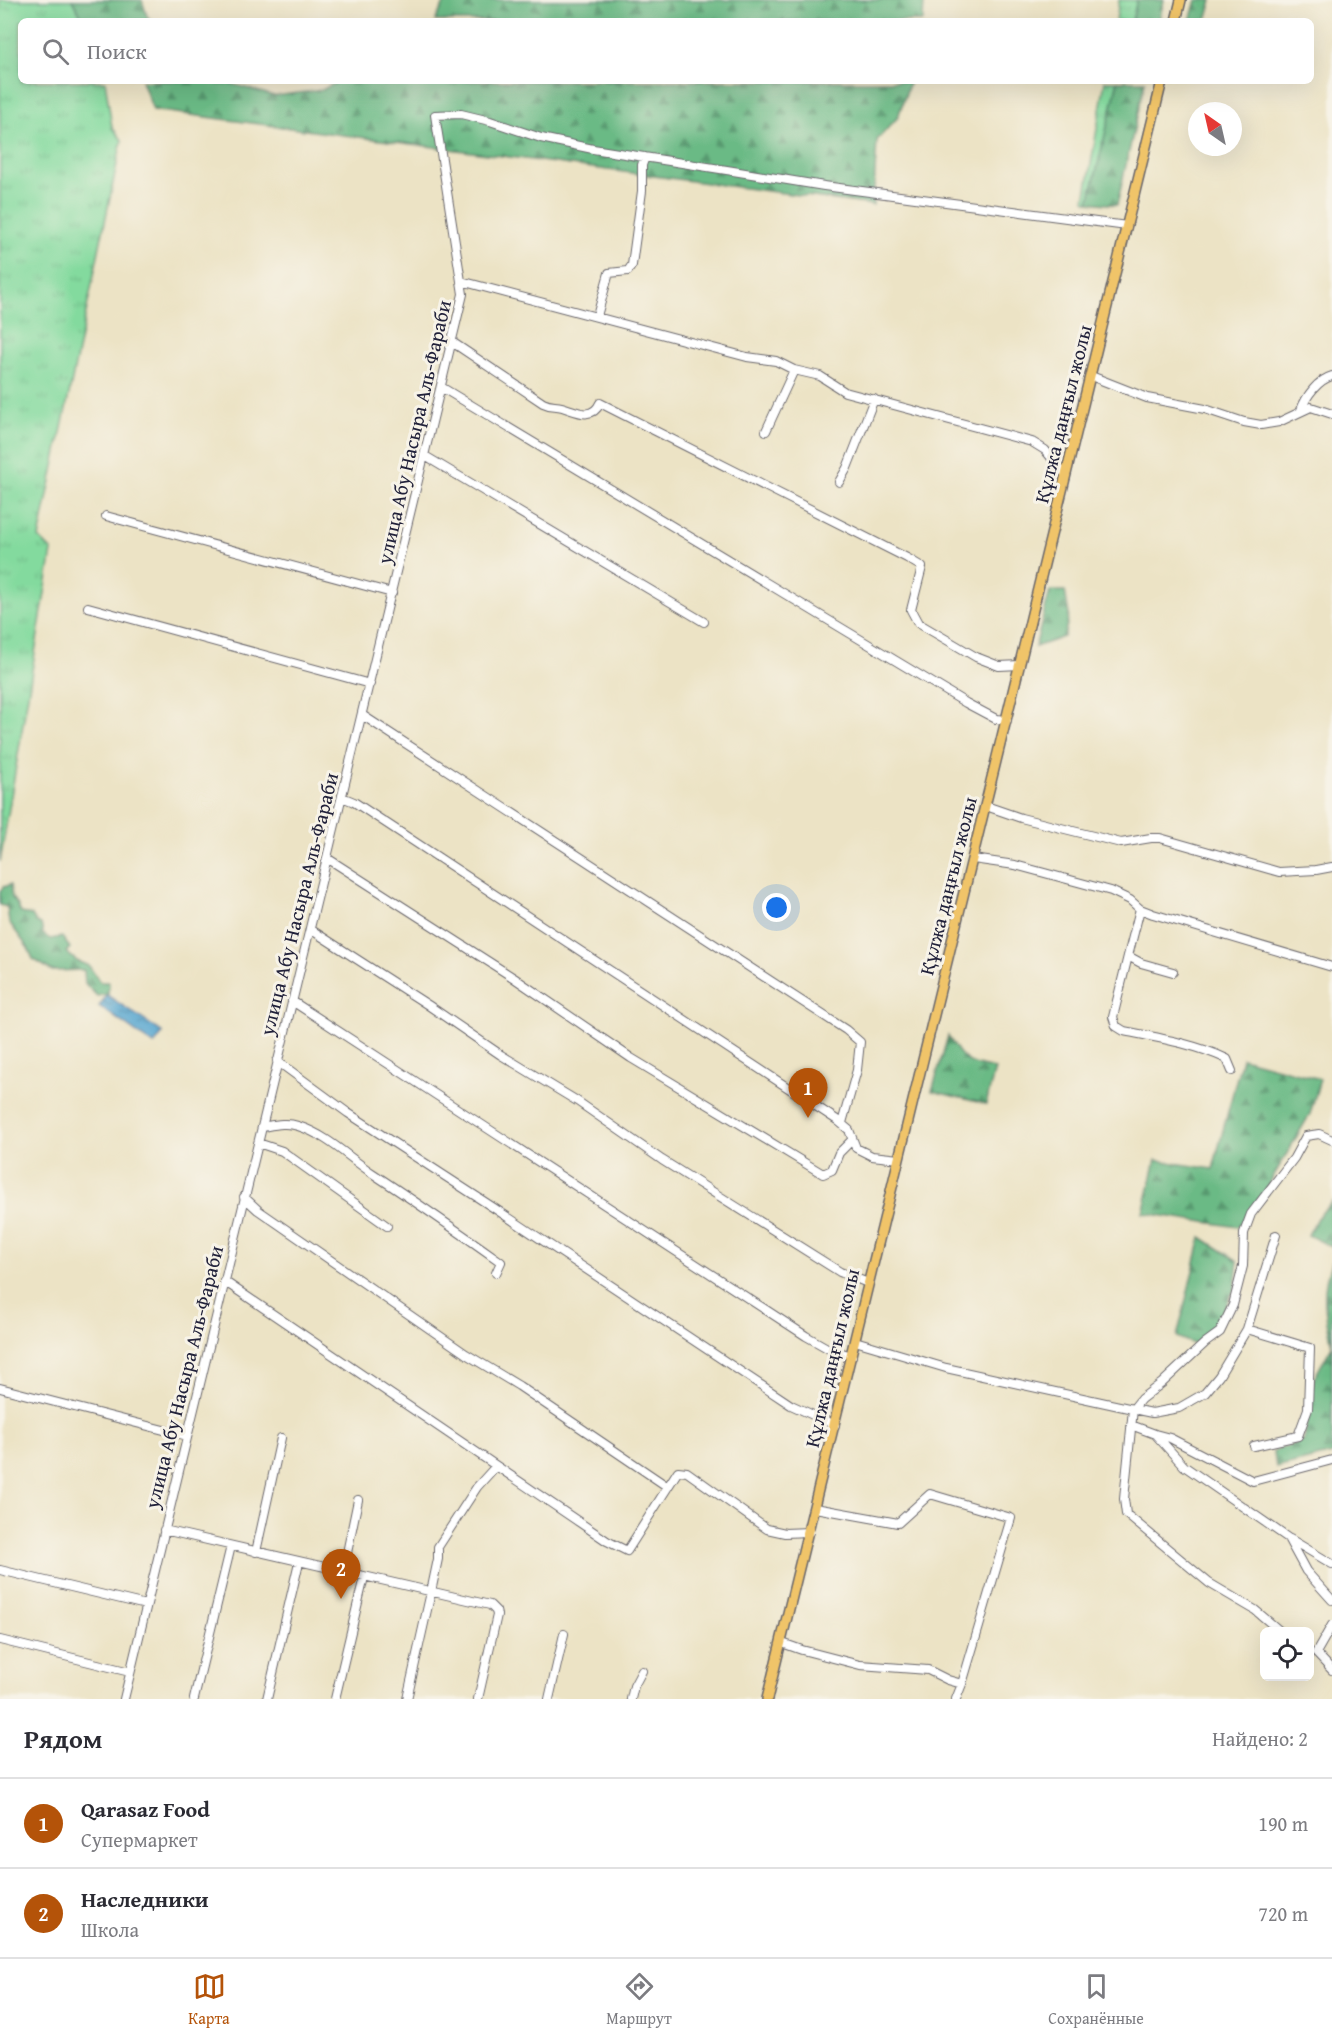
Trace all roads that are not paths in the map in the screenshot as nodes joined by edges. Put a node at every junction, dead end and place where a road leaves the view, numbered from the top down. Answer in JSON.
{"nodes":[{"id":1,"x":1181,"y":0,"type":"edge"},
{"id":2,"x":1177,"y":18,"type":"edge"},
{"id":3,"x":1161,"y":84,"type":"edge"},
{"id":4,"x":645,"y":157,"type":"junction"},
{"id":5,"x":1127,"y":226,"type":"junction"},
{"id":6,"x":461,"y":281,"type":"junction"},
{"id":7,"x":597,"y":316,"type":"junction"},
{"id":8,"x":452,"y":342,"type":"junction"},
{"id":9,"x":794,"y":370,"type":"junction"},
{"id":10,"x":1091,"y":376,"type":"junction"},
{"id":11,"x":1332,"y":376,"type":"edge"},
{"id":12,"x":441,"y":387,"type":"junction"},
{"id":13,"x":874,"y":399,"type":"junction"},
{"id":14,"x":1301,"y":410,"type":"junction"},
{"id":15,"x":1332,"y":414,"type":"edge"},
{"id":16,"x":766,"y":431,"type":"dead end"},
{"id":17,"x":424,"y":456,"type":"junction"},
{"id":18,"x":1065,"y":474,"type":"junction"},
{"id":19,"x":839,"y":482,"type":"dead end"},
{"id":20,"x":106,"y":516,"type":"dead end"},
{"id":21,"x":392,"y":593,"type":"junction"},
{"id":22,"x":87,"y":607,"type":"dead end"},
{"id":23,"x":704,"y":622,"type":"dead end"},
{"id":24,"x":1020,"y":665,"type":"junction"},
{"id":25,"x":369,"y":684,"type":"junction"},
{"id":26,"x":362,"y":715,"type":"junction"},
{"id":27,"x":1007,"y":720,"type":"junction"},
{"id":28,"x":342,"y":797,"type":"junction"},
{"id":29,"x":986,"y":806,"type":"junction"},
{"id":30,"x":327,"y":858,"type":"junction"},
{"id":31,"x":973,"y":859,"type":"junction"},
{"id":32,"x":1332,"y":867,"type":"edge"},
{"id":33,"x":1140,"y":909,"type":"junction"},
{"id":34,"x":310,"y":928,"type":"junction"},
{"id":35,"x":1128,"y":956,"type":"junction"},
{"id":36,"x":1332,"y":967,"type":"edge"},
{"id":37,"x":1173,"y":972,"type":"dead end"},
{"id":38,"x":292,"y":1001,"type":"junction"},
{"id":39,"x":278,"y":1061,"type":"junction"},
{"id":40,"x":1232,"y":1071,"type":"dead end"},
{"id":41,"x":842,"y":1123,"type":"junction"},
{"id":42,"x":262,"y":1126,"type":"junction"},
{"id":43,"x":852,"y":1140,"type":"junction"},
{"id":44,"x":1332,"y":1140,"type":"edge"},
{"id":45,"x":258,"y":1143,"type":"junction"},
{"id":46,"x":899,"y":1159,"type":"junction"},
{"id":47,"x":244,"y":1197,"type":"junction"},
{"id":48,"x":387,"y":1226,"type":"dead end"},
{"id":49,"x":1276,"y":1235,"type":"dead end"},
{"id":50,"x":495,"y":1273,"type":"dead end"},
{"id":51,"x":224,"y":1281,"type":"junction"},
{"id":52,"x":868,"y":1283,"type":"junction"},
{"id":53,"x":1247,"y":1329,"type":"junction"},
{"id":54,"x":855,"y":1341,"type":"junction"},
{"id":55,"x":852,"y":1356,"type":"junction"},
{"id":56,"x":0,"y":1388,"type":"edge"},
{"id":57,"x":1133,"y":1409,"type":"junction"},
{"id":58,"x":835,"y":1425,"type":"junction"},
{"id":59,"x":1131,"y":1425,"type":"junction"},
{"id":60,"x":1155,"y":1434,"type":"junction"},
{"id":61,"x":187,"y":1436,"type":"junction"},
{"id":62,"x":281,"y":1438,"type":"dead end"},
{"id":63,"x":1254,"y":1446,"type":"dead end"},
{"id":64,"x":1332,"y":1460,"type":"edge"},
{"id":65,"x":496,"y":1466,"type":"junction"},
{"id":66,"x":668,"y":1487,"type":"junction"},
{"id":67,"x":358,"y":1500,"type":"dead end"},
{"id":68,"x":815,"y":1508,"type":"junction"},
{"id":69,"x":164,"y":1530,"type":"junction"},
{"id":70,"x":809,"y":1532,"type":"junction"},
{"id":71,"x":1288,"y":1538,"type":"junction"},
{"id":72,"x":231,"y":1546,"type":"junction"},
{"id":73,"x":256,"y":1552,"type":"junction"},
{"id":74,"x":299,"y":1562,"type":"junction"},
{"id":75,"x":1332,"y":1564,"type":"edge"},
{"id":76,"x":0,"y":1570,"type":"edge"},
{"id":77,"x":343,"y":1572,"type":"junction"},
{"id":78,"x":363,"y":1576,"type":"junction"},
{"id":79,"x":431,"y":1592,"type":"junction"},
{"id":80,"x":1332,"y":1600,"type":"edge"},
{"id":81,"x":146,"y":1605,"type":"junction"},
{"id":82,"x":1332,"y":1625,"type":"edge"},
{"id":83,"x":1275,"y":1627,"type":"edge"},
{"id":84,"x":564,"y":1634,"type":"dead end"},
{"id":85,"x":0,"y":1640,"type":"edge"},
{"id":86,"x":782,"y":1643,"type":"junction"},
{"id":87,"x":1314,"y":1650,"type":"edge"},
{"id":88,"x":1314,"y":1652,"type":"edge"},
{"id":89,"x":642,"y":1671,"type":"dead end"},
{"id":90,"x":1332,"y":1671,"type":"edge"},
{"id":91,"x":130,"y":1672,"type":"junction"},
{"id":92,"x":962,"y":1684,"type":"junction"},
{"id":93,"x":124,"y":1699,"type":"edge"},
{"id":94,"x":194,"y":1699,"type":"edge"},
{"id":95,"x":267,"y":1699,"type":"edge"},
{"id":96,"x":334,"y":1699,"type":"edge"},
{"id":97,"x":407,"y":1699,"type":"edge"},
{"id":98,"x":478,"y":1699,"type":"edge"},
{"id":99,"x":549,"y":1699,"type":"edge"},
{"id":100,"x":631,"y":1699,"type":"edge"},
{"id":101,"x":767,"y":1699,"type":"edge"},
{"id":102,"x":956,"y":1699,"type":"edge"}],
"edges":[{"from":1,"to":2,"type":"main road"},
{"from":3,"to":5,"type":"main road","name":"Құлжа даңғыл жолы"},
{"from":4,"to":5,"type":"street"},
{"from":4,"to":6,"type":"street","name":"улица Абу Насыра Аль-Фараби"},
{"from":4,"to":7,"type":"street"},
{"from":5,"to":10,"type":"main road","name":"Құлжа даңғыл жолы"},
{"from":6,"to":7,"type":"street"},
{"from":6,"to":8,"type":"street","name":"улица Абу Насыра Аль-Фараби"},
{"from":7,"to":9,"type":"street"},
{"from":8,"to":12,"type":"street","name":"улица Абу Насыра Аль-Фараби"},
{"from":8,"to":24,"type":"street"},
{"from":9,"to":13,"type":"street"},
{"from":9,"to":16,"type":"street"},
{"from":10,"to":14,"type":"street"},
{"from":10,"to":18,"type":"main road","name":"Құлжа даңғыл жолы"},
{"from":11,"to":14,"type":"street"},
{"from":12,"to":17,"type":"street","name":"улица Абу Насыра Аль-Фараби"},
{"from":12,"to":27,"type":"street"},
{"from":13,"to":18,"type":"street"},
{"from":13,"to":19,"type":"street"},
{"from":14,"to":15,"type":"street"},
{"from":17,"to":21,"type":"street","name":"улица Абу Насыра Аль-Фараби"},
{"from":17,"to":23,"type":"street"},
{"from":18,"to":24,"type":"main road","name":"Құлжа даңғыл жолы"},
{"from":20,"to":21,"type":"street"},
{"from":21,"to":25,"type":"street","name":"улица Абу Насыра Аль-Фараби"},
{"from":22,"to":25,"type":"street"},
{"from":24,"to":27,"type":"main road","name":"Құлжа даңғыл жолы"},
{"from":25,"to":26,"type":"street","name":"улица Абу Насыра Аль-Фараби"},
{"from":26,"to":28,"type":"street","name":"улица Абу Насыра Аль-Фараби"},
{"from":26,"to":41,"type":"street"},
{"from":27,"to":29,"type":"main road","name":"Құлжа даңғыл жолы"},
{"from":28,"to":30,"type":"street","name":"улица Абу Насыра Аль-Фараби"},
{"from":28,"to":41,"type":"street"},
{"from":29,"to":31,"type":"main road","name":"Құлжа даңғыл жолы"},
{"from":29,"to":32,"type":"street"},
{"from":30,"to":34,"type":"street","name":"улица Абу Насыра Аль-Фараби"},
{"from":30,"to":43,"type":"street"},
{"from":31,"to":33,"type":"street"},
{"from":31,"to":46,"type":"main road","name":"Құлжа даңғыл жолы"},
{"from":33,"to":35,"type":"street"},
{"from":33,"to":36,"type":"street"},
{"from":34,"to":38,"type":"street","name":"улица Абу Насыра Аль-Фараби"},
{"from":34,"to":52,"type":"street"},
{"from":35,"to":37,"type":"street"},
{"from":35,"to":40,"type":"street"},
{"from":38,"to":39,"type":"street","name":"улица Абу Насыра Аль-Фараби"},
{"from":38,"to":55,"type":"street"},
{"from":39,"to":42,"type":"street","name":"улица Абу Насыра Аль-Фараби"},
{"from":39,"to":58,"type":"street"},
{"from":41,"to":43,"type":"street"},
{"from":42,"to":45,"type":"street","name":"улица Абу Насыра Аль-Фараби"},
{"from":42,"to":50,"type":"street"},
{"from":43,"to":46,"type":"street"},
{"from":44,"to":57,"type":"street"},
{"from":45,"to":47,"type":"street","name":"улица Абу Насыра Аль-Фараби"},
{"from":45,"to":48,"type":"street"},
{"from":46,"to":52,"type":"main road","name":"Құлжа даңғыл жолы"},
{"from":47,"to":51,"type":"street","name":"улица Абу Насыра Аль-Фараби"},
{"from":47,"to":66,"type":"street"},
{"from":49,"to":53,"type":"street"},
{"from":51,"to":61,"type":"street","name":"улица Абу Насыра Аль-Фараби"},
{"from":51,"to":65,"type":"street"},
{"from":52,"to":54,"type":"main road","name":"Құлжа даңғыл жолы"},
{"from":53,"to":57,"type":"street"},
{"from":53,"to":63,"type":"street"},
{"from":54,"to":55,"type":"main road","name":"Құлжа даңғыл жолы"},
{"from":54,"to":57,"type":"street"},
{"from":55,"to":58,"type":"main road","name":"Құлжа даңғыл жолы"},
{"from":56,"to":61,"type":"street"},
{"from":57,"to":59,"type":"street"},
{"from":58,"to":68,"type":"main road","name":"Құлжа даңғыл жолы"},
{"from":59,"to":60,"type":"street"},
{"from":59,"to":83,"type":"street"},
{"from":60,"to":64,"type":"street"},
{"from":60,"to":71,"type":"street"},
{"from":61,"to":69,"type":"street","name":"улица Абу Насыра Аль-Фараби"},
{"from":62,"to":73,"type":"street"},
{"from":65,"to":66,"type":"street"},
{"from":65,"to":79,"type":"street"},
{"from":66,"to":70,"type":"street"},
{"from":67,"to":77,"type":"street"},
{"from":68,"to":70,"type":"main road","name":"Құлжа даңғыл жолы"},
{"from":68,"to":92,"type":"street"},
{"from":69,"to":72,"type":"street"},
{"from":69,"to":81,"type":"street","name":"улица Абу Насыра Аль-Фараби"},
{"from":70,"to":86,"type":"main road","name":"Құлжа даңғыл жолы"},
{"from":71,"to":75,"type":"street"},
{"from":71,"to":80,"type":"street"},
{"from":72,"to":73,"type":"street"},
{"from":72,"to":94,"type":"street"},
{"from":73,"to":74,"type":"street"},
{"from":74,"to":77,"type":"street"},
{"from":74,"to":95,"type":"street"},
{"from":76,"to":81,"type":"street"},
{"from":77,"to":78,"type":"street"},
{"from":78,"to":79,"type":"street"},
{"from":78,"to":96,"type":"street"},
{"from":79,"to":97,"type":"street"},
{"from":79,"to":98,"type":"street"},
{"from":81,"to":91,"type":"street","name":"улица Абу Насыра Аль-Фараби"},
{"from":82,"to":87,"type":"street"},
{"from":84,"to":99,"type":"street"},
{"from":85,"to":91,"type":"street"},
{"from":86,"to":92,"type":"street"},
{"from":86,"to":101,"type":"main road","name":"Құлжа даңғыл жолы"},
{"from":88,"to":90,"type":"street"},
{"from":89,"to":100,"type":"street"},
{"from":91,"to":93,"type":"street","name":"улица Абу Насыра Аль-Фараби"},
{"from":92,"to":102,"type":"street"}]}
